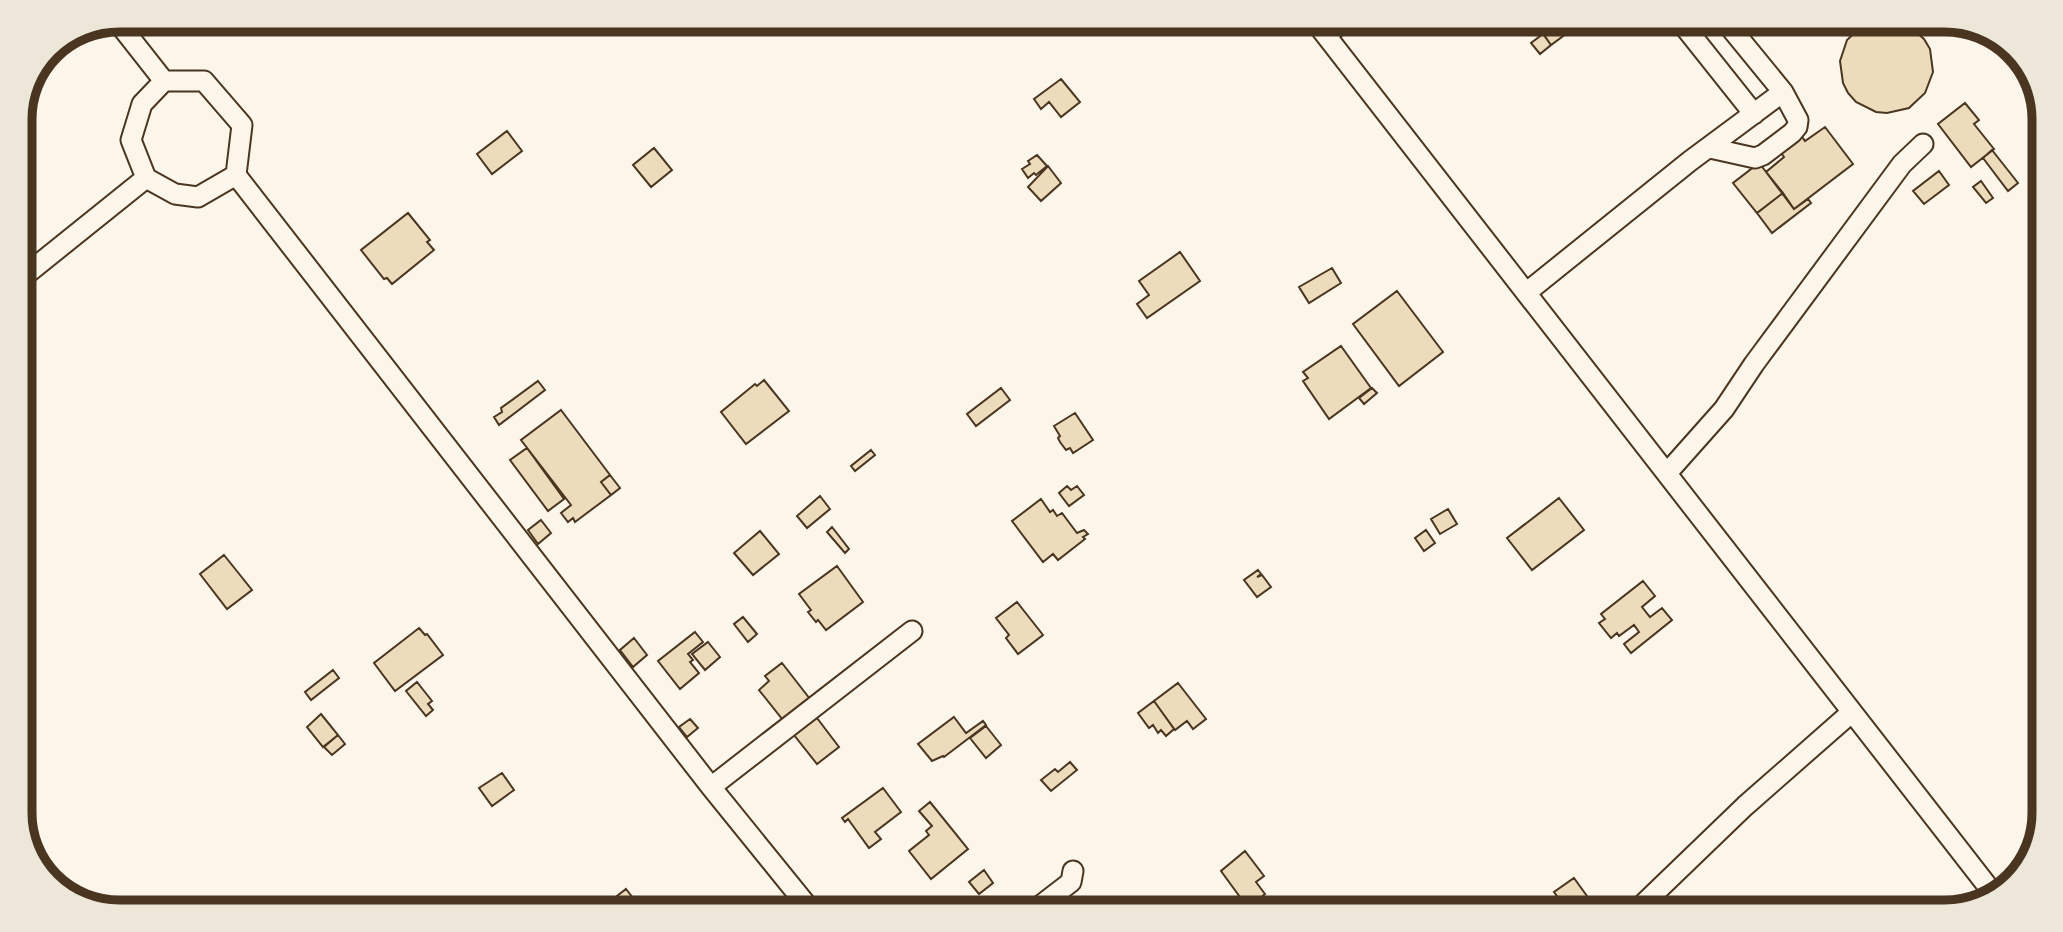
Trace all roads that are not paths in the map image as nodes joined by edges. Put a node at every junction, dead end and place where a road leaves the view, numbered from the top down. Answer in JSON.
{"nodes":[{"id":1,"x":125,"y":32,"type":"edge"},
{"id":2,"x":1331,"y":32,"type":"edge"},
{"id":3,"x":1689,"y":32,"type":"edge"},
{"id":4,"x":1734,"y":32,"type":"edge"},
{"id":5,"x":164,"y":81,"type":"junction"},
{"id":6,"x":1783,"y":92,"type":"junction"},
{"id":7,"x":1754,"y":114,"type":"junction"},
{"id":8,"x":1923,"y":144,"type":"dead end"},
{"id":9,"x":1710,"y":148,"type":"junction"},
{"id":10,"x":236,"y":174,"type":"junction"},
{"id":11,"x":146,"y":178,"type":"junction"},
{"id":12,"x":32,"y":270,"type":"edge"},
{"id":13,"x":1527,"y":292,"type":"junction"},
{"id":14,"x":1668,"y":472,"type":"junction"},
{"id":15,"x":912,"y":631,"type":"dead end"},
{"id":16,"x":1852,"y":712,"type":"junction"},
{"id":17,"x":711,"y":787,"type":"junction"},
{"id":18,"x":1073,"y":871,"type":"dead end"},
{"id":19,"x":1989,"y":888,"type":"edge"},
{"id":20,"x":803,"y":900,"type":"edge"},
{"id":21,"x":1047,"y":900,"type":"edge"},
{"id":22,"x":1647,"y":900,"type":"edge"}],
"edges":[{"from":1,"to":5,"type":"street"},
{"from":2,"to":13,"type":"street"},
{"from":3,"to":7,"type":"street"},
{"from":4,"to":6,"type":"street"},
{"from":5,"to":10,"type":"street"},
{"from":5,"to":11,"type":"street"},
{"from":6,"to":7,"type":"street"},
{"from":6,"to":9,"type":"street"},
{"from":7,"to":9,"type":"street"},
{"from":8,"to":14,"type":"street"},
{"from":9,"to":13,"type":"street"},
{"from":10,"to":11,"type":"street"},
{"from":10,"to":17,"type":"street"},
{"from":11,"to":12,"type":"street"},
{"from":13,"to":14,"type":"street"},
{"from":14,"to":16,"type":"street"},
{"from":15,"to":17,"type":"street"},
{"from":16,"to":19,"type":"street"},
{"from":16,"to":22,"type":"street"},
{"from":17,"to":20,"type":"street"},
{"from":18,"to":21,"type":"street"}]}
